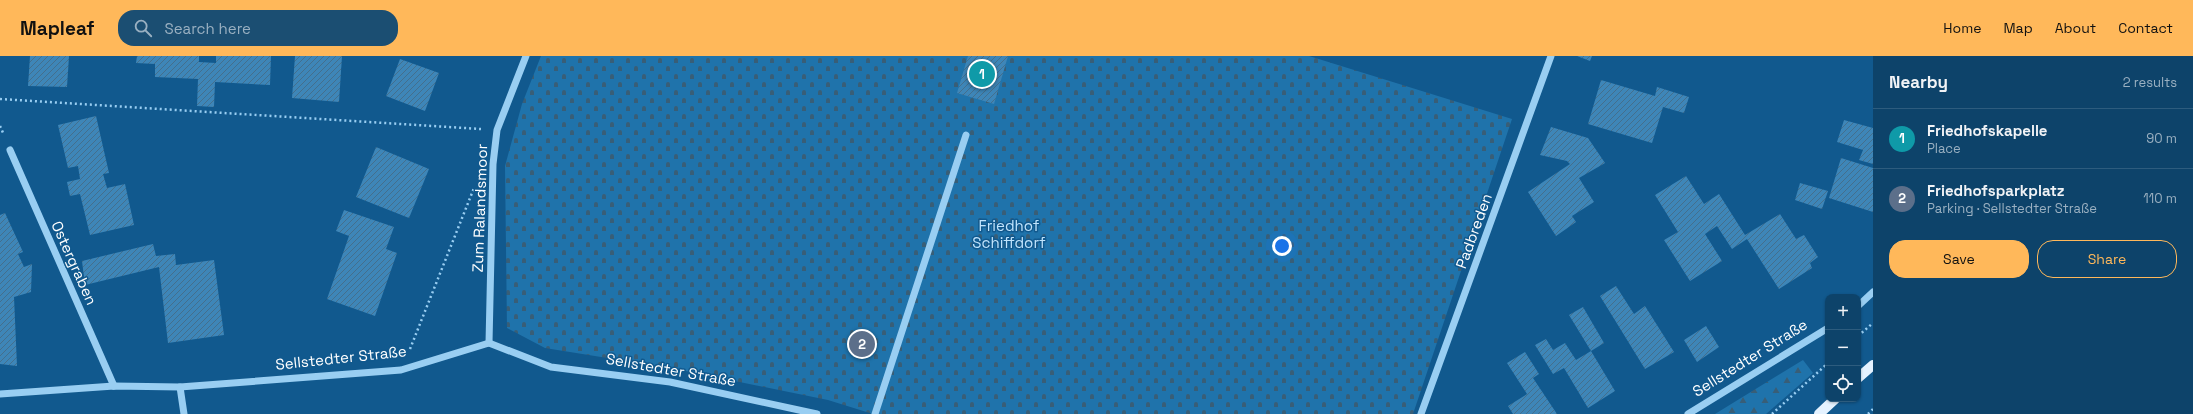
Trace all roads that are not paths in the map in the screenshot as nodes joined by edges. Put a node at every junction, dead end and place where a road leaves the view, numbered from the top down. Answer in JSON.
{"nodes":[{"id":1,"x":526,"y":56,"type":"edge"},
{"id":2,"x":1552,"y":56,"type":"edge"},
{"id":3,"x":966,"y":135,"type":"dead end"},
{"id":4,"x":10,"y":150,"type":"dead end"},
{"id":5,"x":1873,"y":292,"type":"edge"},
{"id":6,"x":1861,"y":303,"type":"edge"},
{"id":7,"x":1825,"y":330,"type":"edge"},
{"id":8,"x":489,"y":343,"type":"junction"},
{"id":9,"x":1873,"y":365,"type":"edge"},
{"id":10,"x":1861,"y":375,"type":"edge"},
{"id":11,"x":114,"y":386,"type":"junction"},
{"id":12,"x":180,"y":387,"type":"junction"},
{"id":13,"x":0,"y":394,"type":"edge"},
{"id":14,"x":1832,"y":402,"type":"edge"},
{"id":15,"x":184,"y":414,"type":"edge"},
{"id":16,"x":817,"y":414,"type":"edge"},
{"id":17,"x":875,"y":414,"type":"edge"},
{"id":18,"x":1421,"y":414,"type":"edge"},
{"id":19,"x":1688,"y":414,"type":"edge"},
{"id":20,"x":1819,"y":414,"type":"edge"}],
"edges":[{"from":1,"to":8,"type":"street","name":"Zum Ralandsmoor"},
{"from":2,"to":18,"type":"street","name":"Padbreden"},
{"from":3,"to":17,"type":"street"},
{"from":4,"to":11,"type":"street","name":"Ostergraben"},
{"from":5,"to":6,"type":"street"},
{"from":7,"to":19,"type":"street","name":"Sellstedter Straße"},
{"from":8,"to":12,"type":"street","name":"Sellstedter Straße"},
{"from":8,"to":16,"type":"street","name":"Sellstedter Straße"},
{"from":9,"to":10,"type":"main road"},
{"from":11,"to":12,"type":"street","name":"Sellstedter Straße"},
{"from":11,"to":13,"type":"street","name":"Sellstedter Straße"},
{"from":12,"to":15,"type":"street"},
{"from":14,"to":20,"type":"main road"}]}
